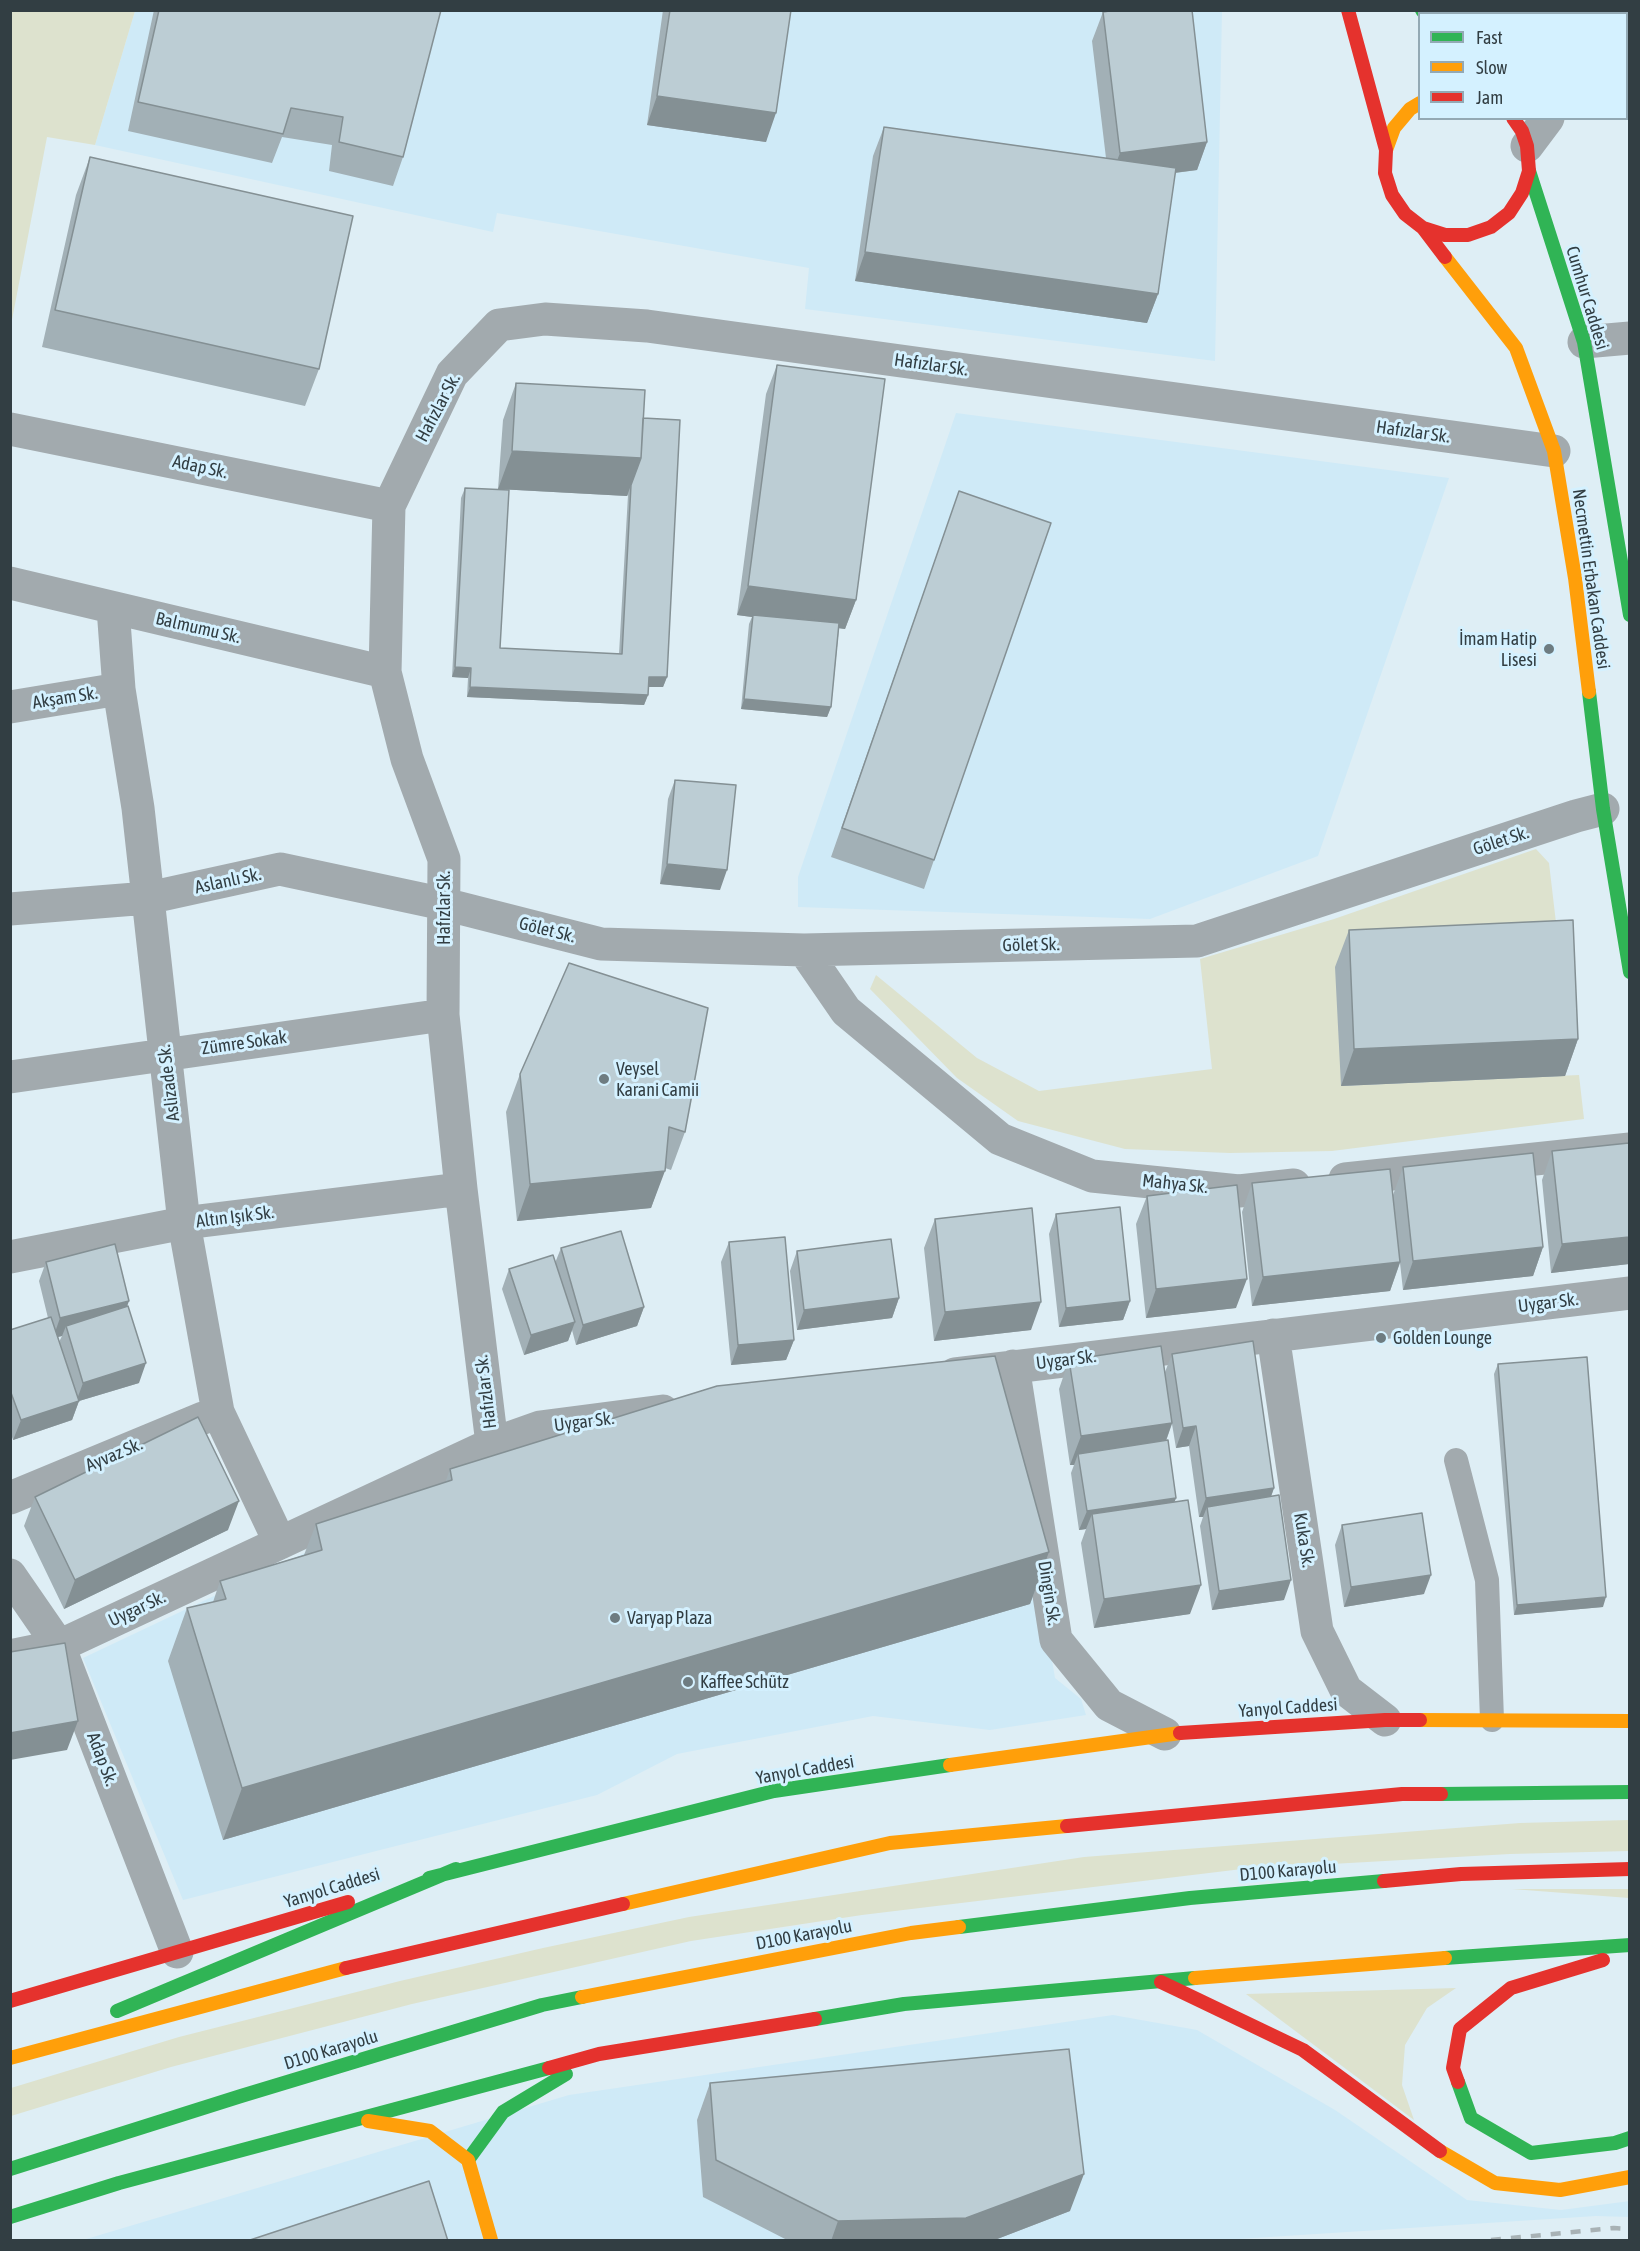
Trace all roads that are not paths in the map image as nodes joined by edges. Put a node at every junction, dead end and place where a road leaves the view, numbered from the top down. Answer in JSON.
{"nodes":[{"id":1,"x":1348,"y":10,"type":"edge"},
{"id":2,"x":1418,"y":104,"type":"edge"},
{"id":3,"x":1546,"y":120,"type":"edge"},
{"id":4,"x":1523,"y":145,"type":"edge"},
{"id":5,"x":1386,"y":150,"type":"junction"},
{"id":6,"x":1423,"y":228,"type":"junction"},
{"id":7,"x":1629,"y":338,"type":"edge"},
{"id":8,"x":1584,"y":342,"type":"junction"},
{"id":9,"x":10,"y":429,"type":"edge"},
{"id":10,"x":1554,"y":451,"type":"junction"},
{"id":11,"x":388,"y":506,"type":"junction"},
{"id":12,"x":1626,"y":573,"type":"edge"},
{"id":13,"x":10,"y":583,"type":"edge"},
{"id":14,"x":114,"y":608,"type":"junction"},
{"id":15,"x":1629,"y":615,"type":"edge"},
{"id":16,"x":386,"y":672,"type":"junction"},
{"id":17,"x":119,"y":689,"type":"junction"},
{"id":18,"x":10,"y":707,"type":"edge"},
{"id":19,"x":1603,"y":809,"type":"junction"},
{"id":20,"x":148,"y":898,"type":"junction"},
{"id":21,"x":444,"y":904,"type":"junction"},
{"id":22,"x":10,"y":909,"type":"edge"},
{"id":23,"x":804,"y":950,"type":"junction"},
{"id":24,"x":1629,"y":972,"type":"edge"},
{"id":25,"x":443,"y":1015,"type":"junction"},
{"id":26,"x":165,"y":1054,"type":"junction"},
{"id":27,"x":10,"y":1077,"type":"edge"},
{"id":28,"x":1629,"y":1149,"type":"edge"},
{"id":29,"x":461,"y":1189,"type":"junction"},
{"id":30,"x":184,"y":1223,"type":"junction"},
{"id":31,"x":10,"y":1257,"type":"edge"},
{"id":32,"x":1629,"y":1293,"type":"edge"},
{"id":33,"x":1273,"y":1335,"type":"junction"},
{"id":34,"x":1013,"y":1366,"type":"junction"},
{"id":35,"x":930,"y":1377,"type":"edge"},
{"id":36,"x":694,"y":1407,"type":"edge"},
{"id":37,"x":218,"y":1412,"type":"junction"},
{"id":38,"x":492,"y":1444,"type":"junction"},
{"id":39,"x":1456,"y":1460,"type":"dead end"},
{"id":40,"x":10,"y":1498,"type":"edge"},
{"id":41,"x":280,"y":1543,"type":"junction"},
{"id":42,"x":10,"y":1575,"type":"edge"},
{"id":43,"x":59,"y":1646,"type":"junction"},
{"id":44,"x":10,"y":1656,"type":"edge"},
{"id":45,"x":1612,"y":1709,"type":"dead end"},
{"id":46,"x":1385,"y":1719,"type":"junction"},
{"id":47,"x":1492,"y":1720,"type":"junction"},
{"id":48,"x":1594,"y":1721,"type":"junction"},
{"id":49,"x":1629,"y":1721,"type":"edge"},
{"id":50,"x":1165,"y":1734,"type":"junction"},
{"id":51,"x":1629,"y":1792,"type":"edge"},
{"id":52,"x":456,"y":1869,"type":"junction"},
{"id":53,"x":1629,"y":1869,"type":"edge"},
{"id":54,"x":1629,"y":1945,"type":"edge"},
{"id":55,"x":177,"y":1952,"type":"junction"},
{"id":56,"x":1629,"y":1952,"type":"edge"},
{"id":57,"x":1161,"y":1982,"type":"junction"},
{"id":58,"x":10,"y":2001,"type":"edge"},
{"id":59,"x":599,"y":2054,"type":"junction"},
{"id":60,"x":10,"y":2057,"type":"edge"},
{"id":61,"x":356,"y":2119,"type":"junction"},
{"id":62,"x":1629,"y":2138,"type":"edge"},
{"id":63,"x":468,"y":2160,"type":"junction"},
{"id":64,"x":10,"y":2169,"type":"edge"},
{"id":65,"x":1629,"y":2177,"type":"edge"},
{"id":66,"x":119,"y":2183,"type":"junction"},
{"id":67,"x":43,"y":2192,"type":"dead end"},
{"id":68,"x":10,"y":2217,"type":"edge"},
{"id":69,"x":491,"y":2241,"type":"edge"}],
"edges":[{"from":1,"to":5,"type":"main road","name":"Necmettin Erbakan Caddesi"},
{"from":2,"to":5,"type":"main road","name":"Necmettin Erbakan Caddesi"},
{"from":3,"to":4,"type":"street"},
{"from":4,"to":6,"type":"main road","name":"Necmettin Erbakan Caddesi"},
{"from":4,"to":8,"type":"main road","name":"Cumhur Caddesi"},
{"from":5,"to":6,"type":"main road","name":"Necmettin Erbakan Caddesi"},
{"from":6,"to":10,"type":"main road","name":"Necmettin Erbakan Caddesi"},
{"from":7,"to":8,"type":"street"},
{"from":8,"to":12,"type":"main road","name":"Cumhur Caddesi"},
{"from":9,"to":11,"type":"street","name":"Adap Sk."},
{"from":10,"to":11,"type":"street","name":"Hafızlar Sk."},
{"from":10,"to":19,"type":"main road","name":"Necmettin Erbakan Caddesi"},
{"from":11,"to":16,"type":"street","name":"Hafızlar Sk."},
{"from":12,"to":15,"type":"main road","name":"Cumhur Caddesi"},
{"from":13,"to":14,"type":"street","name":"Balmumu Sk."},
{"from":14,"to":16,"type":"street","name":"Balmumu Sk."},
{"from":14,"to":17,"type":"street","name":"Aslizade Sk."},
{"from":16,"to":21,"type":"street","name":"Hafızlar Sk."},
{"from":17,"to":18,"type":"street","name":"Akşam Sk."},
{"from":17,"to":20,"type":"street","name":"Aslizade Sk."},
{"from":19,"to":23,"type":"street","name":"Gölet Sk."},
{"from":19,"to":24,"type":"main road","name":"Necmettin Erbakan Caddesi"},
{"from":20,"to":21,"type":"street","name":"Aslanlı Sk."},
{"from":20,"to":22,"type":"street","name":"Aslanlı Sk."},
{"from":20,"to":26,"type":"street","name":"Aslizade Sk."},
{"from":21,"to":23,"type":"street","name":"Gölet Sk."},
{"from":21,"to":25,"type":"street","name":"Hafızlar Sk."},
{"from":23,"to":28,"type":"street","name":"Mahya Sk."},
{"from":25,"to":26,"type":"street","name":"Zümre Sokak"},
{"from":25,"to":29,"type":"street","name":"Hafızlar Sk."},
{"from":26,"to":27,"type":"street","name":"Zümre Sokak"},
{"from":26,"to":30,"type":"street","name":"Aslizade Sk."},
{"from":29,"to":30,"type":"street","name":"Altın Işık Sk."},
{"from":29,"to":38,"type":"street","name":"Hafızlar Sk."},
{"from":30,"to":31,"type":"street","name":"Altın Işık Sk."},
{"from":30,"to":37,"type":"street","name":"Aslizade Sk."},
{"from":32,"to":33,"type":"street","name":"Uygar Sk."},
{"from":33,"to":34,"type":"street","name":"Uygar Sk."},
{"from":33,"to":46,"type":"street","name":"Kuka Sk."},
{"from":34,"to":35,"type":"street","name":"Uygar Sk."},
{"from":34,"to":50,"type":"street","name":"Dingin Sk."},
{"from":36,"to":38,"type":"street","name":"Uygar Sk."},
{"from":37,"to":40,"type":"street","name":"Ayvaz Sk."},
{"from":37,"to":41,"type":"street","name":"Aslizade Sk."},
{"from":38,"to":41,"type":"street","name":"Uygar Sk."},
{"from":39,"to":47,"type":"lane"},
{"from":41,"to":43,"type":"street","name":"Uygar Sk."},
{"from":42,"to":43,"type":"street","name":"Adap Sk."},
{"from":43,"to":44,"type":"street","name":"Uygar Sk."},
{"from":43,"to":55,"type":"street","name":"Adap Sk."},
{"from":45,"to":48,"type":"main road"},
{"from":46,"to":47,"type":"main road","name":"Yanyol Caddesi"},
{"from":46,"to":50,"type":"main road","name":"Yanyol Caddesi"},
{"from":47,"to":48,"type":"main road","name":"Yanyol Caddesi"},
{"from":48,"to":49,"type":"main road","name":"Yanyol Caddesi"},
{"from":50,"to":52,"type":"main road","name":"Yanyol Caddesi"},
{"from":51,"to":60,"type":"main road"},
{"from":52,"to":55,"type":"main road","name":"Yanyol Caddesi"},
{"from":52,"to":60,"type":"main road"},
{"from":53,"to":64,"type":"main road","name":"D100 Karayolu"},
{"from":54,"to":57,"type":"main road"},
{"from":55,"to":58,"type":"main road","name":"Yanyol Caddesi"},
{"from":56,"to":62,"type":"main road"},
{"from":57,"to":59,"type":"main road"},
{"from":57,"to":65,"type":"main road"},
{"from":59,"to":61,"type":"main road"},
{"from":59,"to":63,"type":"main road"},
{"from":61,"to":63,"type":"main road"},
{"from":61,"to":66,"type":"main road"},
{"from":63,"to":69,"type":"main road"},
{"from":66,"to":67,"type":"main road"},
{"from":66,"to":68,"type":"main road"}]}
